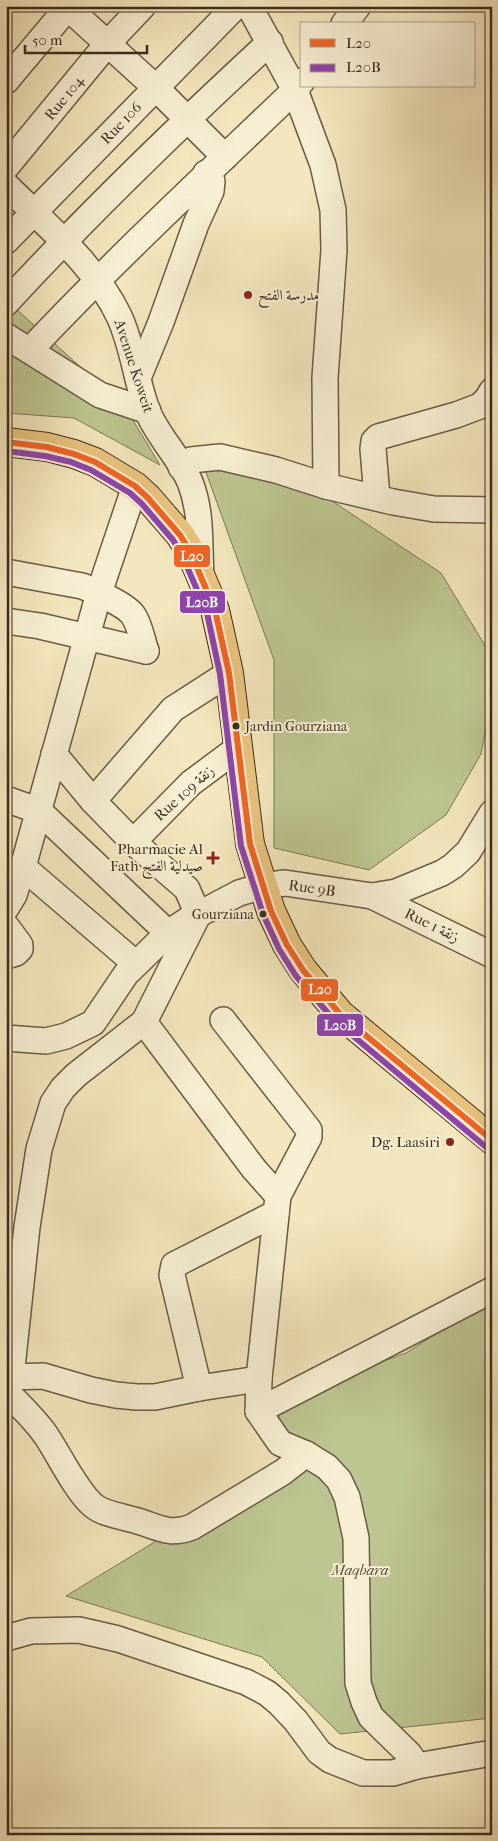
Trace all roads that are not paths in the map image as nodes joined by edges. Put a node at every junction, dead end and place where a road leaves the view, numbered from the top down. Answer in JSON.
{"nodes":[{"id":1,"x":143,"y":6,"type":"edge"},
{"id":2,"x":236,"y":6,"type":"edge"},
{"id":3,"x":249,"y":6,"type":"edge"},
{"id":4,"x":358,"y":6,"type":"edge"},
{"id":5,"x":67,"y":7,"type":"edge"},
{"id":6,"x":346,"y":22,"type":"edge"},
{"id":7,"x":270,"y":42,"type":"junction"},
{"id":8,"x":108,"y":44,"type":"junction"},
{"id":9,"x":6,"y":81,"type":"edge"},
{"id":10,"x":298,"y":86,"type":"edge"},
{"id":11,"x":155,"y":88,"type":"junction"},
{"id":12,"x":188,"y":118,"type":"junction"},
{"id":13,"x":225,"y":157,"type":"junction"},
{"id":14,"x":6,"y":167,"type":"edge"},
{"id":15,"x":206,"y":174,"type":"junction"},
{"id":16,"x":6,"y":185,"type":"edge"},
{"id":17,"x":34,"y":213,"type":"junction"},
{"id":18,"x":6,"y":241,"type":"edge"},
{"id":19,"x":62,"y":242,"type":"junction"},
{"id":20,"x":97,"y":280,"type":"junction"},
{"id":21,"x":6,"y":303,"type":"edge"},
{"id":22,"x":6,"y":336,"type":"edge"},
{"id":23,"x":30,"y":350,"type":"junction"},
{"id":24,"x":138,"y":378,"type":"junction"},
{"id":25,"x":492,"y":391,"type":"edge"},
{"id":26,"x":148,"y":411,"type":"junction"},
{"id":27,"x":6,"y":442,"type":"edge"},
{"id":28,"x":181,"y":467,"type":"junction"},
{"id":29,"x":134,"y":486,"type":"junction"},
{"id":30,"x":326,"y":486,"type":"junction"},
{"id":31,"x":376,"y":497,"type":"junction"},
{"id":32,"x":492,"y":510,"type":"edge"},
{"id":33,"x":6,"y":572,"type":"edge"},
{"id":34,"x":201,"y":576,"type":"junction"},
{"id":35,"x":99,"y":593,"type":"junction"},
{"id":36,"x":6,"y":621,"type":"edge"},
{"id":37,"x":87,"y":637,"type":"junction"},
{"id":38,"x":229,"y":673,"type":"junction"},
{"id":39,"x":238,"y":748,"type":"junction"},
{"id":40,"x":54,"y":754,"type":"junction"},
{"id":41,"x":6,"y":799,"type":"edge"},
{"id":42,"x":93,"y":801,"type":"junction"},
{"id":43,"x":38,"y":810,"type":"junction"},
{"id":44,"x":492,"y":813,"type":"edge"},
{"id":45,"x":133,"y":842,"type":"junction"},
{"id":46,"x":23,"y":867,"type":"junction"},
{"id":47,"x":262,"y":886,"type":"junction"},
{"id":48,"x":372,"y":896,"type":"junction"},
{"id":49,"x":6,"y":908,"type":"edge"},
{"id":50,"x":198,"y":915,"type":"junction"},
{"id":51,"x":6,"y":926,"type":"edge"},
{"id":52,"x":168,"y":933,"type":"junction"},
{"id":53,"x":492,"y":955,"type":"edge"},
{"id":54,"x":6,"y":956,"type":"edge"},
{"id":55,"x":136,"y":964,"type":"junction"},
{"id":56,"x":223,"y":1020,"type":"dead end"},
{"id":57,"x":144,"y":1022,"type":"junction"},
{"id":58,"x":6,"y":1038,"type":"edge"},
{"id":59,"x":492,"y":1140,"type":"edge"},
{"id":60,"x":277,"y":1204,"type":"junction"},
{"id":61,"x":492,"y":1290,"type":"edge"},
{"id":62,"x":259,"y":1379,"type":"junction"},
{"id":63,"x":8,"y":1385,"type":"edge"},
{"id":64,"x":200,"y":1388,"type":"junction"},
{"id":65,"x":258,"y":1411,"type":"junction"},
{"id":66,"x":306,"y":1454,"type":"junction"},
{"id":67,"x":6,"y":1638,"type":"edge"},
{"id":68,"x":492,"y":1753,"type":"edge"},
{"id":69,"x":417,"y":1766,"type":"junction"}],
"edges":[{"from":1,"to":8,"type":"street","name":"Rue 104"},
{"from":2,"to":11,"type":"street","name":"Rue 106"},
{"from":3,"to":7,"type":"street"},
{"from":4,"to":6,"type":"street"},
{"from":5,"to":8,"type":"street"},
{"from":5,"to":9,"type":"street"},
{"from":7,"to":10,"type":"street"},
{"from":7,"to":12,"type":"street"},
{"from":8,"to":11,"type":"street"},
{"from":8,"to":14,"type":"street","name":"Rue 104"},
{"from":10,"to":13,"type":"street"},
{"from":10,"to":30,"type":"street"},
{"from":11,"to":12,"type":"street"},
{"from":11,"to":17,"type":"street","name":"Rue 106"},
{"from":12,"to":13,"type":"street"},
{"from":12,"to":19,"type":"street"},
{"from":13,"to":15,"type":"street"},
{"from":15,"to":20,"type":"street"},
{"from":15,"to":24,"type":"street"},
{"from":16,"to":17,"type":"street","name":"Avenue Koweit"},
{"from":17,"to":18,"type":"street","name":"Rue 106"},
{"from":17,"to":19,"type":"street","name":"Avenue Koweit"},
{"from":19,"to":20,"type":"street","name":"Avenue Koweit"},
{"from":19,"to":21,"type":"street"},
{"from":20,"to":23,"type":"street"},
{"from":20,"to":24,"type":"street","name":"Avenue Koweit"},
{"from":22,"to":23,"type":"street"},
{"from":23,"to":26,"type":"street"},
{"from":24,"to":26,"type":"street","name":"Avenue Koweit"},
{"from":25,"to":31,"type":"street"},
{"from":26,"to":28,"type":"street","name":"Avenue Koweit"},
{"from":27,"to":29,"type":"main road"},
{"from":28,"to":30,"type":"street"},
{"from":28,"to":34,"type":"street","name":"Avenue Koweit"},
{"from":29,"to":34,"type":"main road"},
{"from":29,"to":35,"type":"street"},
{"from":30,"to":31,"type":"street"},
{"from":31,"to":32,"type":"street"},
{"from":33,"to":35,"type":"street"},
{"from":34,"to":38,"type":"main road"},
{"from":35,"to":37,"type":"street"},
{"from":35,"to":37,"type":"street"},
{"from":36,"to":37,"type":"street"},
{"from":37,"to":40,"type":"street"},
{"from":38,"to":39,"type":"main road"},
{"from":38,"to":42,"type":"street"},
{"from":39,"to":45,"type":"street","name":"Rue 109 زنقة"},
{"from":39,"to":47,"type":"main road"},
{"from":40,"to":42,"type":"street"},
{"from":40,"to":43,"type":"street"},
{"from":41,"to":43,"type":"street"},
{"from":42,"to":45,"type":"street"},
{"from":43,"to":46,"type":"street"},
{"from":43,"to":52,"type":"street"},
{"from":44,"to":48,"type":"street","name":"Rue 9B"},
{"from":45,"to":50,"type":"street"},
{"from":46,"to":49,"type":"street"},
{"from":46,"to":55,"type":"street"},
{"from":47,"to":48,"type":"street","name":"Rue 9B"},
{"from":47,"to":50,"type":"street","name":"Rue 9B"},
{"from":47,"to":59,"type":"main road"},
{"from":48,"to":53,"type":"street","name":"Rue 1 زنقة"},
{"from":50,"to":52,"type":"street","name":"Rue 9B"},
{"from":50,"to":57,"type":"street"},
{"from":51,"to":54,"type":"street"},
{"from":52,"to":55,"type":"street","name":"Rue 9B"},
{"from":55,"to":58,"type":"street","name":"Rue 9B"},
{"from":56,"to":60,"type":"street"},
{"from":57,"to":60,"type":"street"},
{"from":57,"to":63,"type":"street"},
{"from":60,"to":62,"type":"street"},
{"from":60,"to":64,"type":"street"},
{"from":61,"to":65,"type":"street"},
{"from":62,"to":64,"type":"street"},
{"from":62,"to":65,"type":"street"},
{"from":63,"to":64,"type":"street"},
{"from":63,"to":66,"type":"street"},
{"from":65,"to":66,"type":"street"},
{"from":66,"to":69,"type":"street"},
{"from":67,"to":69,"type":"street"},
{"from":68,"to":69,"type":"street"}]}
